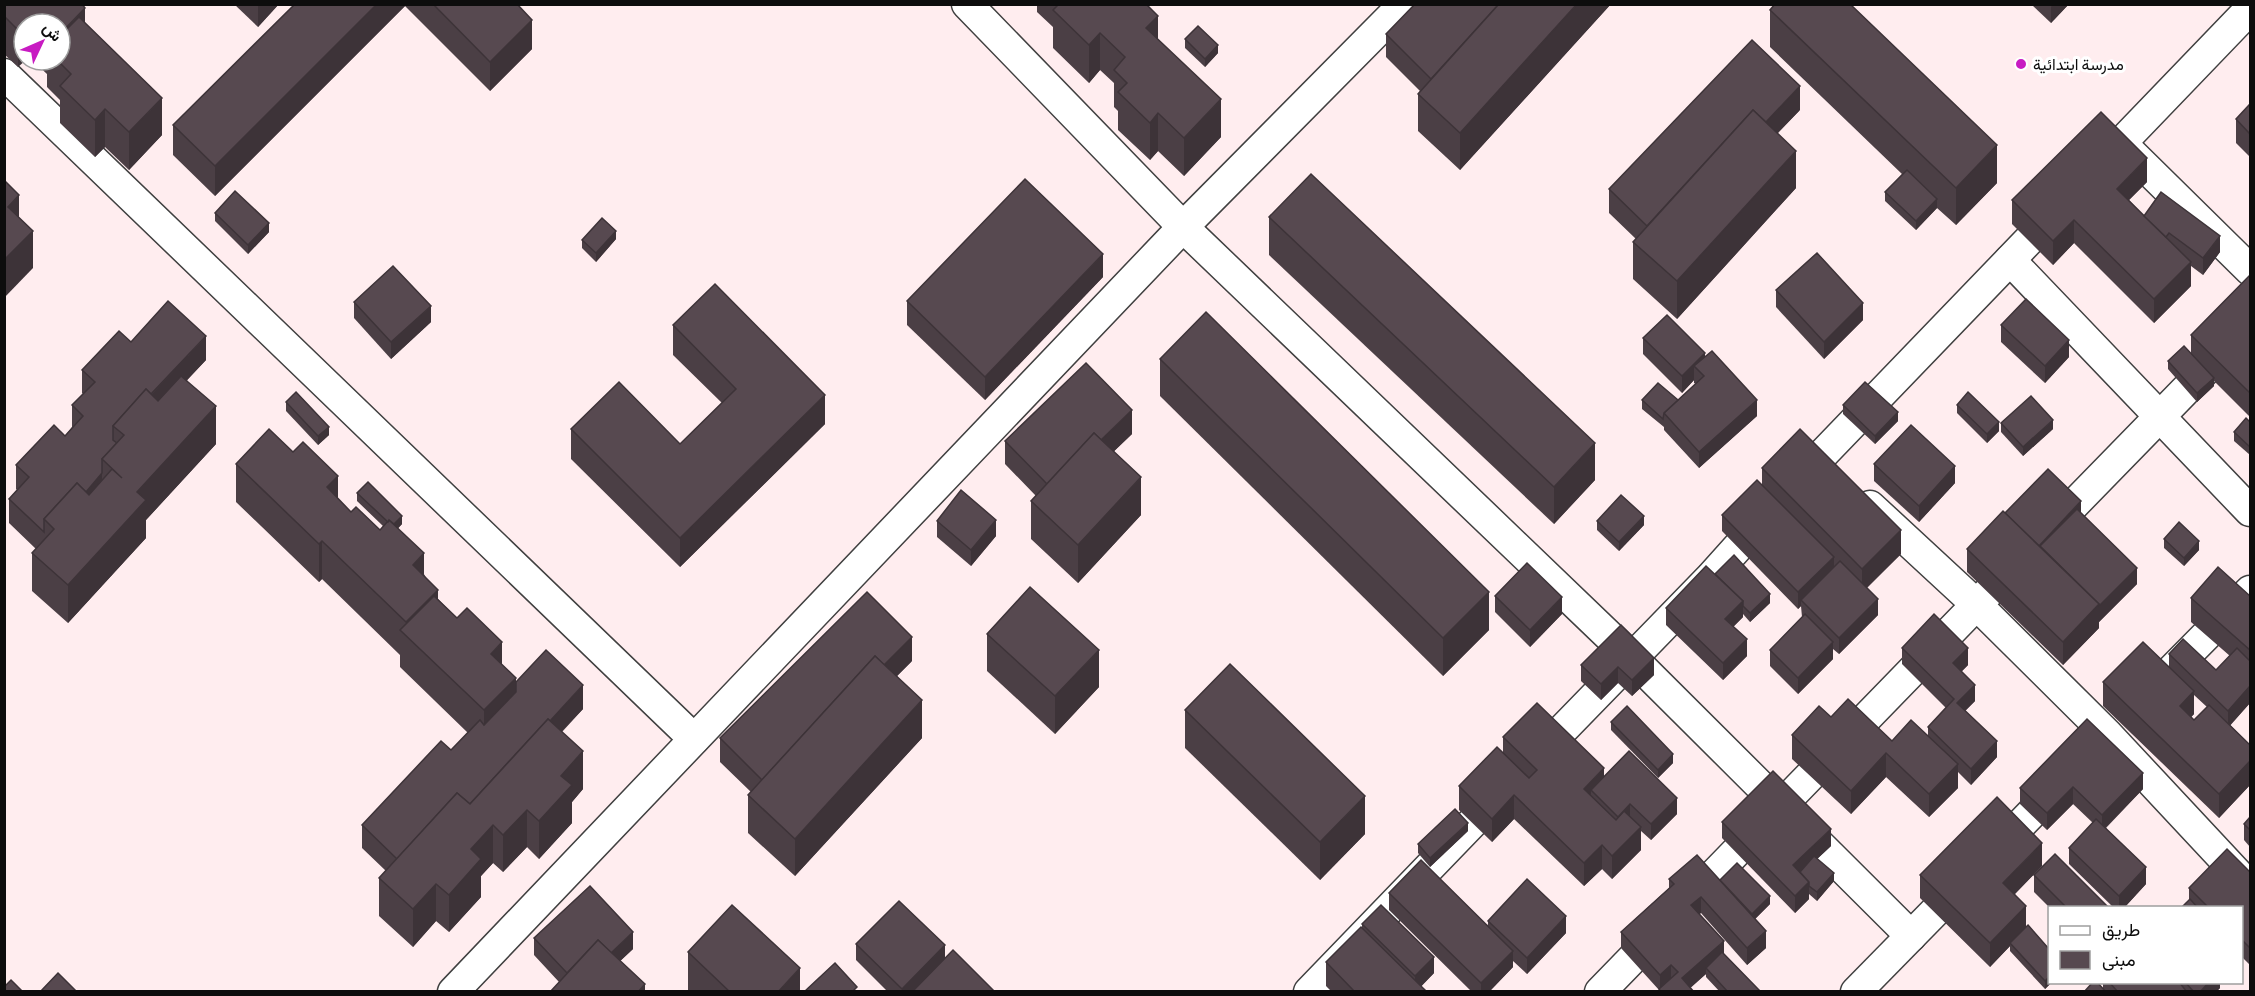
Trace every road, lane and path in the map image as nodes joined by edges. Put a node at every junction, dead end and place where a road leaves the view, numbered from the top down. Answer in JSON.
{"nodes":[{"id":1,"x":967,"y":4,"type":"edge"},
{"id":2,"x":1404,"y":4,"type":"edge"},
{"id":3,"x":2250,"y":9,"type":"edge"},
{"id":4,"x":4,"y":74,"type":"edge"},
{"id":5,"x":2121,"y":142,"type":"junction"},
{"id":6,"x":1183,"y":227,"type":"junction"},
{"id":7,"x":2010,"y":260,"type":"junction"},
{"id":8,"x":2250,"y":270,"type":"edge"},
{"id":9,"x":2250,"y":324,"type":"edge"},
{"id":10,"x":2162,"y":416,"type":"junction"},
{"id":11,"x":1818,"y":457,"type":"junction"},
{"id":12,"x":2250,"y":511,"type":"edge"},
{"id":13,"x":2250,"y":591,"type":"edge"},
{"id":14,"x":1977,"y":605,"type":"junction"},
{"id":15,"x":1632,"y":658,"type":"junction"},
{"id":16,"x":2108,"y":735,"type":"junction"},
{"id":17,"x":694,"y":740,"type":"junction"},
{"id":18,"x":1781,"y":806,"type":"junction"},
{"id":19,"x":2242,"y":885,"type":"edge"},
{"id":20,"x":1911,"y":936,"type":"junction"},
{"id":21,"x":453,"y":992,"type":"edge"},
{"id":22,"x":1309,"y":992,"type":"edge"},
{"id":23,"x":1600,"y":992,"type":"edge"},
{"id":24,"x":1856,"y":992,"type":"edge"}],
"edges":[{"from":1,"to":6,"type":"street"},
{"from":2,"to":6,"type":"street"},
{"from":3,"to":5,"type":"street"},
{"from":4,"to":17,"type":"street"},
{"from":5,"to":7,"type":"street"},
{"from":5,"to":8,"type":"street"},
{"from":6,"to":15,"type":"street"},
{"from":6,"to":17,"type":"street"},
{"from":7,"to":10,"type":"street"},
{"from":7,"to":11,"type":"street"},
{"from":9,"to":10,"type":"street"},
{"from":10,"to":12,"type":"street"},
{"from":10,"to":14,"type":"street"},
{"from":11,"to":14,"type":"street"},
{"from":11,"to":15,"type":"street"},
{"from":13,"to":16,"type":"street"},
{"from":14,"to":16,"type":"street"},
{"from":14,"to":18,"type":"street"},
{"from":15,"to":18,"type":"street"},
{"from":15,"to":22,"type":"street"},
{"from":16,"to":19,"type":"street"},
{"from":16,"to":20,"type":"street"},
{"from":17,"to":21,"type":"street"},
{"from":18,"to":20,"type":"street"},
{"from":18,"to":23,"type":"street"},
{"from":20,"to":24,"type":"street"}]}
